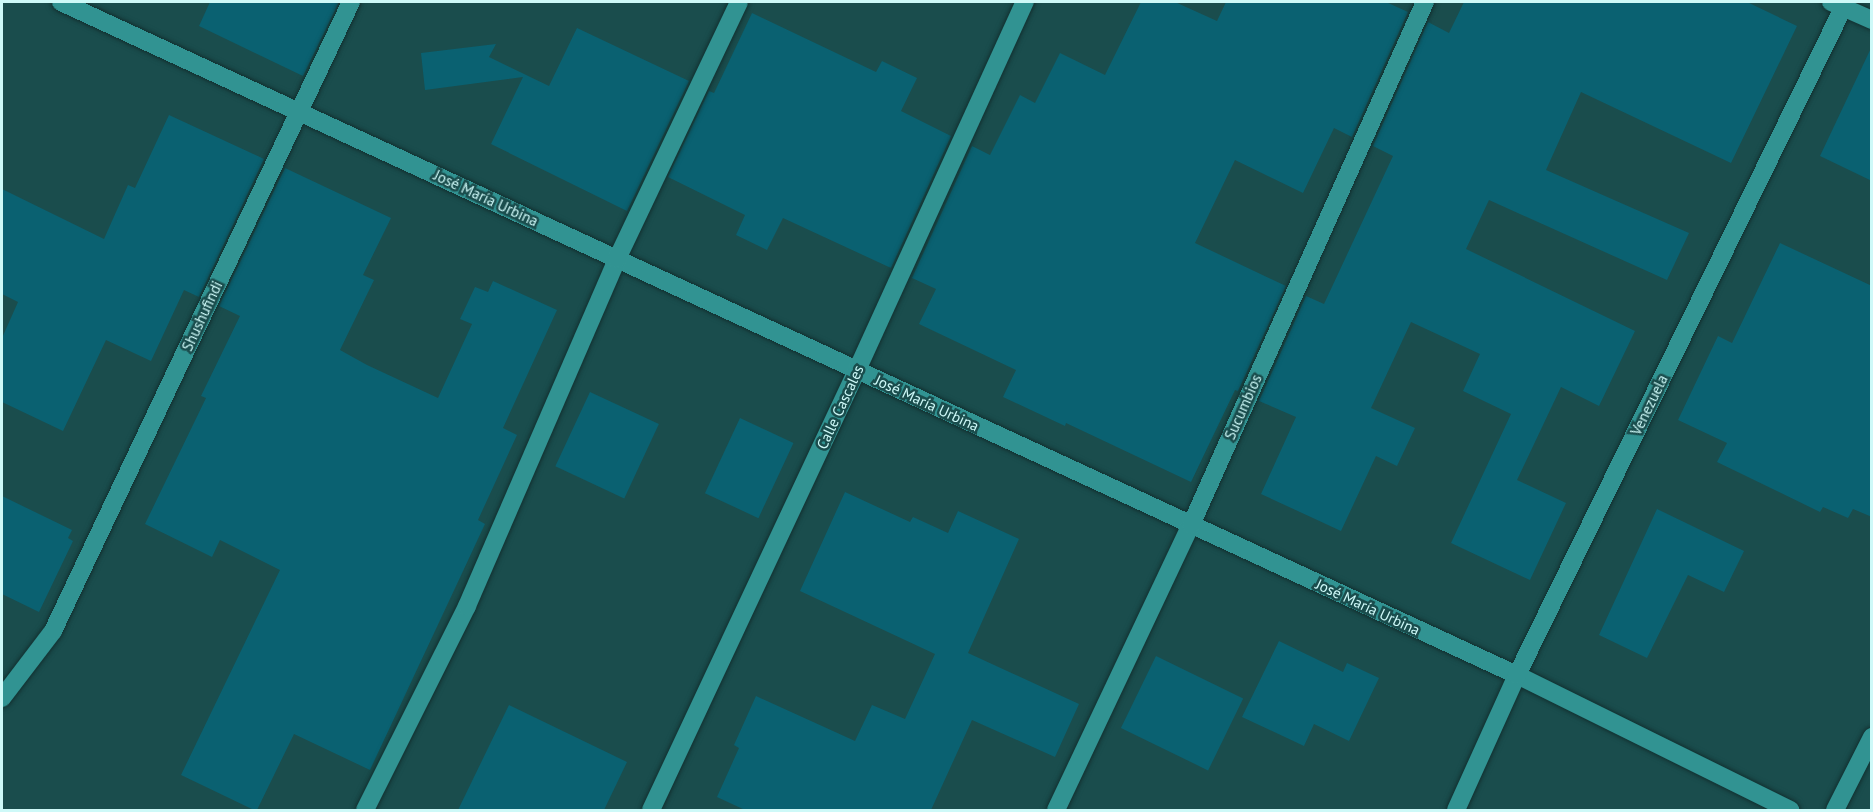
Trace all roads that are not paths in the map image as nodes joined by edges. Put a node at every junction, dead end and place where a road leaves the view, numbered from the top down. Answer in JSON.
{"nodes":[{"id":1,"x":61,"y":2,"type":"edge"},
{"id":2,"x":351,"y":2,"type":"edge"},
{"id":3,"x":739,"y":2,"type":"edge"},
{"id":4,"x":1024,"y":2,"type":"edge"},
{"id":5,"x":1425,"y":2,"type":"edge"},
{"id":6,"x":1840,"y":4,"type":"edge"},
{"id":7,"x":1872,"y":20,"type":"edge"},
{"id":8,"x":300,"y":112,"type":"junction"},
{"id":9,"x":617,"y":259,"type":"junction"},
{"id":10,"x":857,"y":370,"type":"junction"},
{"id":11,"x":1191,"y":525,"type":"junction"},
{"id":12,"x":1517,"y":675,"type":"junction"},
{"id":13,"x":2,"y":698,"type":"edge"},
{"id":14,"x":1872,"y":738,"type":"edge"},
{"id":15,"x":365,"y":810,"type":"edge"},
{"id":16,"x":651,"y":810,"type":"edge"},
{"id":17,"x":1056,"y":810,"type":"edge"},
{"id":18,"x":1456,"y":810,"type":"edge"},
{"id":19,"x":1790,"y":810,"type":"edge"},
{"id":20,"x":1835,"y":810,"type":"edge"}],
"edges":[{"from":1,"to":8,"type":"street","name":"José María Urbina"},
{"from":2,"to":8,"type":"street","name":"Shushufindi"},
{"from":3,"to":9,"type":"street"},
{"from":4,"to":10,"type":"street","name":"Calle Cascales"},
{"from":5,"to":11,"type":"street","name":"Sucumbios"},
{"from":6,"to":7,"type":"street"},
{"from":6,"to":12,"type":"street","name":"Venezuela"},
{"from":8,"to":9,"type":"street","name":"José María Urbina"},
{"from":8,"to":13,"type":"street","name":"Shushufindi"},
{"from":9,"to":10,"type":"street","name":"José María Urbina"},
{"from":9,"to":15,"type":"street"},
{"from":10,"to":11,"type":"street","name":"José María Urbina"},
{"from":10,"to":16,"type":"street","name":"Calle Cascales"},
{"from":11,"to":12,"type":"street","name":"José María Urbina"},
{"from":11,"to":17,"type":"street","name":"Sucumbios"},
{"from":12,"to":18,"type":"street","name":"Venezuela"},
{"from":12,"to":19,"type":"street","name":"José María Urbina"},
{"from":14,"to":20,"type":"street"}]}
